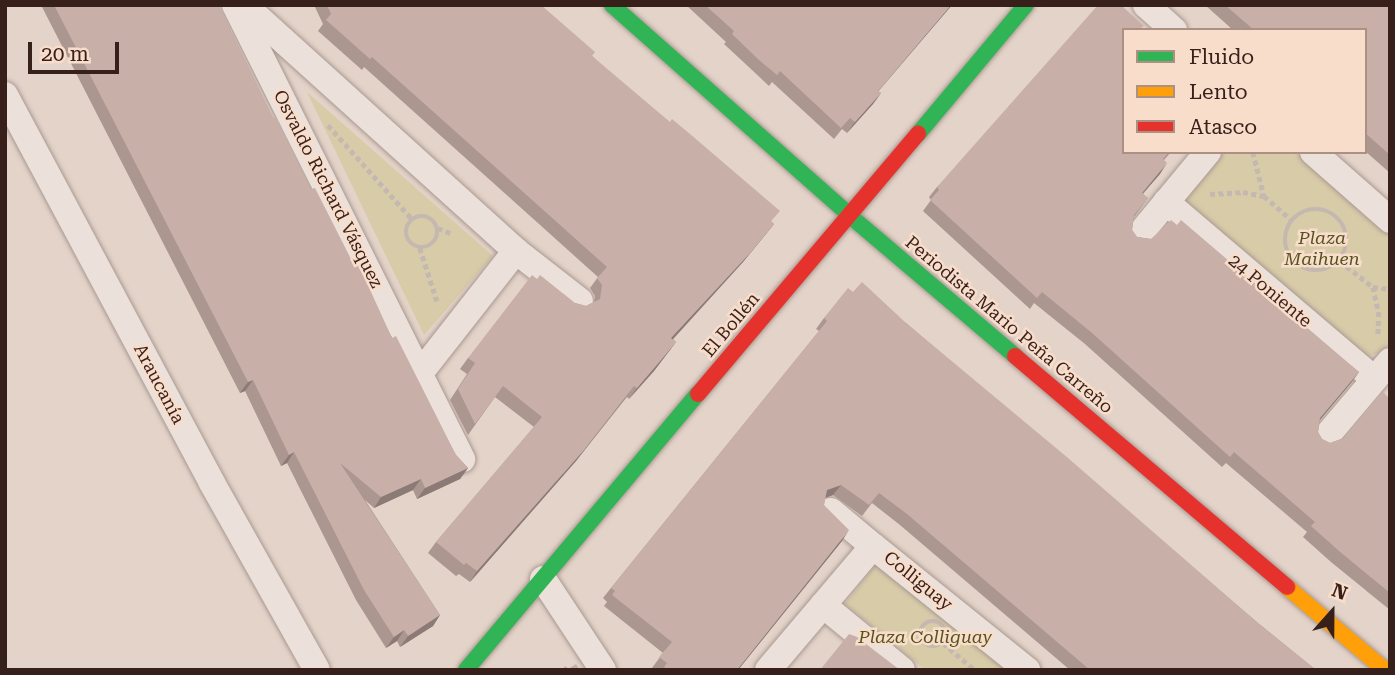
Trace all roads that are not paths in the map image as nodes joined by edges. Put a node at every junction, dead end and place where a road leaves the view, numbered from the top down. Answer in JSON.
{"nodes":[{"id":1,"x":235,"y":5,"type":"edge"},
{"id":2,"x":244,"y":5,"type":"edge"},
{"id":3,"x":612,"y":5,"type":"edge"},
{"id":4,"x":1026,"y":5,"type":"edge"},
{"id":5,"x":1146,"y":5,"type":"edge"},
{"id":6,"x":1172,"y":28,"type":"edge"},
{"id":7,"x":5,"y":95,"type":"edge"},
{"id":8,"x":1207,"y":154,"type":"edge"},
{"id":9,"x":1315,"y":154,"type":"edge"},
{"id":10,"x":1170,"y":205,"type":"junction"},
{"id":11,"x":849,"y":215,"type":"junction"},
{"id":12,"x":1390,"y":219,"type":"edge"},
{"id":13,"x":1139,"y":235,"type":"edge"},
{"id":14,"x":516,"y":251,"type":"junction"},
{"id":15,"x":580,"y":301,"type":"edge"},
{"id":16,"x":1376,"y":371,"type":"edge"},
{"id":17,"x":421,"y":372,"type":"junction"},
{"id":18,"x":1325,"y":438,"type":"edge"},
{"id":19,"x":462,"y":459,"type":"edge"},
{"id":20,"x":831,"y":511,"type":"edge"},
{"id":21,"x":873,"y":546,"type":"junction"},
{"id":22,"x":542,"y":579,"type":"junction"},
{"id":23,"x":823,"y":605,"type":"junction"},
{"id":24,"x":317,"y":670,"type":"edge"},
{"id":25,"x":466,"y":670,"type":"edge"},
{"id":26,"x":603,"y":670,"type":"edge"},
{"id":27,"x":768,"y":670,"type":"edge"},
{"id":28,"x":902,"y":670,"type":"edge"},
{"id":29,"x":1027,"y":670,"type":"edge"},
{"id":30,"x":1385,"y":670,"type":"edge"}],
"edges":[{"from":1,"to":17,"type":"street","name":"Osvaldo Richard Vásquez"},
{"from":2,"to":14,"type":"street"},
{"from":3,"to":11,"type":"street","name":"Periodista Mario Peña Carreño"},
{"from":4,"to":11,"type":"street","name":"El Bollén"},
{"from":5,"to":6,"type":"street"},
{"from":7,"to":24,"type":"street","name":"Araucanía"},
{"from":8,"to":10,"type":"street"},
{"from":9,"to":12,"type":"street"},
{"from":10,"to":13,"type":"street"},
{"from":10,"to":16,"type":"street","name":"24 Poniente"},
{"from":11,"to":22,"type":"street","name":"El Bollén"},
{"from":11,"to":30,"type":"street","name":"Periodista Mario Peña Carreño"},
{"from":14,"to":15,"type":"street"},
{"from":14,"to":17,"type":"street"},
{"from":16,"to":18,"type":"street"},
{"from":17,"to":19,"type":"street","name":"Osvaldo Richard Vásquez"},
{"from":20,"to":21,"type":"street","name":"Colliguay"},
{"from":21,"to":23,"type":"street","name":"Colliguay"},
{"from":21,"to":29,"type":"street","name":"Colliguay"},
{"from":22,"to":25,"type":"street","name":"El Bollén"},
{"from":22,"to":26,"type":"street"},
{"from":23,"to":27,"type":"street","name":"Colliguay"},
{"from":23,"to":28,"type":"street"}]}
